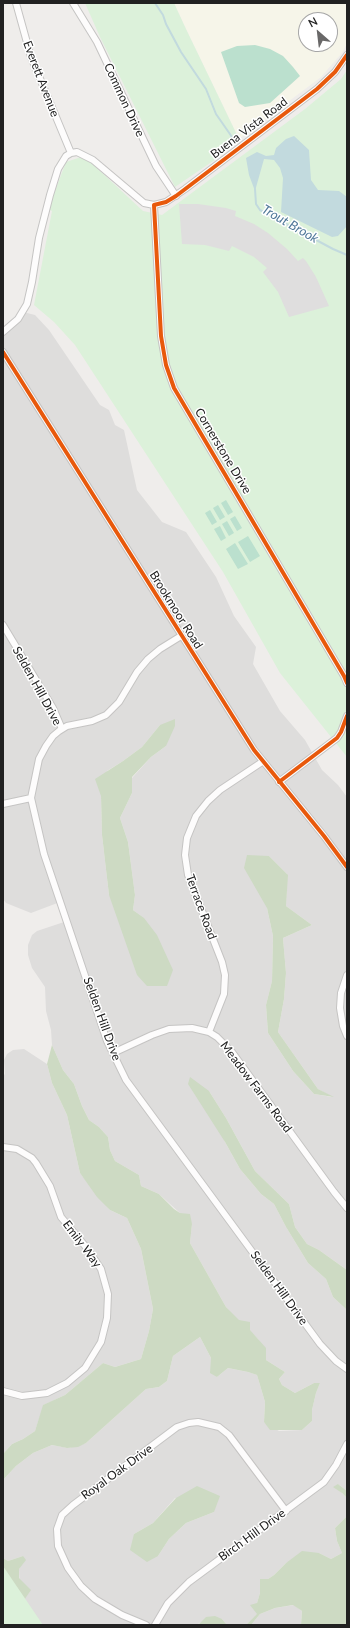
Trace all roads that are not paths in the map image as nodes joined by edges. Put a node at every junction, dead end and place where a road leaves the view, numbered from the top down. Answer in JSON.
{"nodes":[{"id":1,"x":16,"y":3,"type":"edge"},
{"id":2,"x":73,"y":3,"type":"edge"},
{"id":3,"x":347,"y":55,"type":"edge"},
{"id":4,"x":71,"y":153,"type":"junction"},
{"id":5,"x":176,"y":196,"type":"junction"},
{"id":6,"x":154,"y":205,"type":"junction"},
{"id":7,"x":3,"y":332,"type":"edge"},
{"id":8,"x":3,"y":352,"type":"edge"},
{"id":9,"x":3,"y":624,"type":"edge"},
{"id":10,"x":181,"y":636,"type":"junction"},
{"id":11,"x":347,"y":683,"type":"edge"},
{"id":12,"x":347,"y":716,"type":"edge"},
{"id":13,"x":62,"y":729,"type":"junction"},
{"id":14,"x":262,"y":762,"type":"junction"},
{"id":15,"x":280,"y":782,"type":"junction"},
{"id":16,"x":31,"y":798,"type":"junction"},
{"id":17,"x":3,"y":804,"type":"edge"},
{"id":18,"x":347,"y":867,"type":"edge"},
{"id":19,"x":347,"y":975,"type":"edge"},
{"id":20,"x":209,"y":1032,"type":"junction"},
{"id":21,"x":347,"y":1036,"type":"edge"},
{"id":22,"x":112,"y":1053,"type":"junction"},
{"id":23,"x":3,"y":1147,"type":"edge"},
{"id":24,"x":347,"y":1208,"type":"edge"},
{"id":25,"x":347,"y":1369,"type":"edge"},
{"id":26,"x":3,"y":1391,"type":"edge"},
{"id":27,"x":347,"y":1444,"type":"edge"},
{"id":28,"x":286,"y":1511,"type":"junction"},
{"id":29,"x":146,"y":1625,"type":"edge"},
{"id":30,"x":155,"y":1625,"type":"edge"}],
"edges":[{"from":1,"to":4,"type":"street","name":"Everett Avenue"},
{"from":2,"to":5,"type":"street","name":"Common Drive"},
{"from":3,"to":5,"type":"street","name":"Buena Vista Road"},
{"from":4,"to":6,"type":"street"},
{"from":4,"to":7,"type":"street"},
{"from":5,"to":6,"type":"street","name":"Buena Vista Road"},
{"from":6,"to":11,"type":"street","name":"Cornerstone Drive"},
{"from":8,"to":10,"type":"street","name":"Brookmoor Road"},
{"from":9,"to":13,"type":"street","name":"Selden Hill Drive"},
{"from":10,"to":13,"type":"street"},
{"from":10,"to":14,"type":"street","name":"Brookmoor Road"},
{"from":12,"to":15,"type":"street"},
{"from":13,"to":16,"type":"street","name":"Selden Hill Drive"},
{"from":14,"to":15,"type":"street","name":"Brookmoor Road"},
{"from":14,"to":20,"type":"street","name":"Terrace Road"},
{"from":15,"to":18,"type":"street","name":"Brookmoor Road"},
{"from":16,"to":17,"type":"street"},
{"from":16,"to":22,"type":"street","name":"Selden Hill Drive"},
{"from":19,"to":21,"type":"street"},
{"from":20,"to":22,"type":"street","name":"Meadow Farms Road"},
{"from":20,"to":24,"type":"street","name":"Meadow Farms Road"},
{"from":22,"to":25,"type":"street","name":"Selden Hill Drive"},
{"from":23,"to":26,"type":"street","name":"Emily Way"},
{"from":27,"to":28,"type":"street","name":"Birch Hill Drive"},
{"from":28,"to":29,"type":"street","name":"Royal Oak Drive"},
{"from":28,"to":30,"type":"street","name":"Birch Hill Drive"}]}
